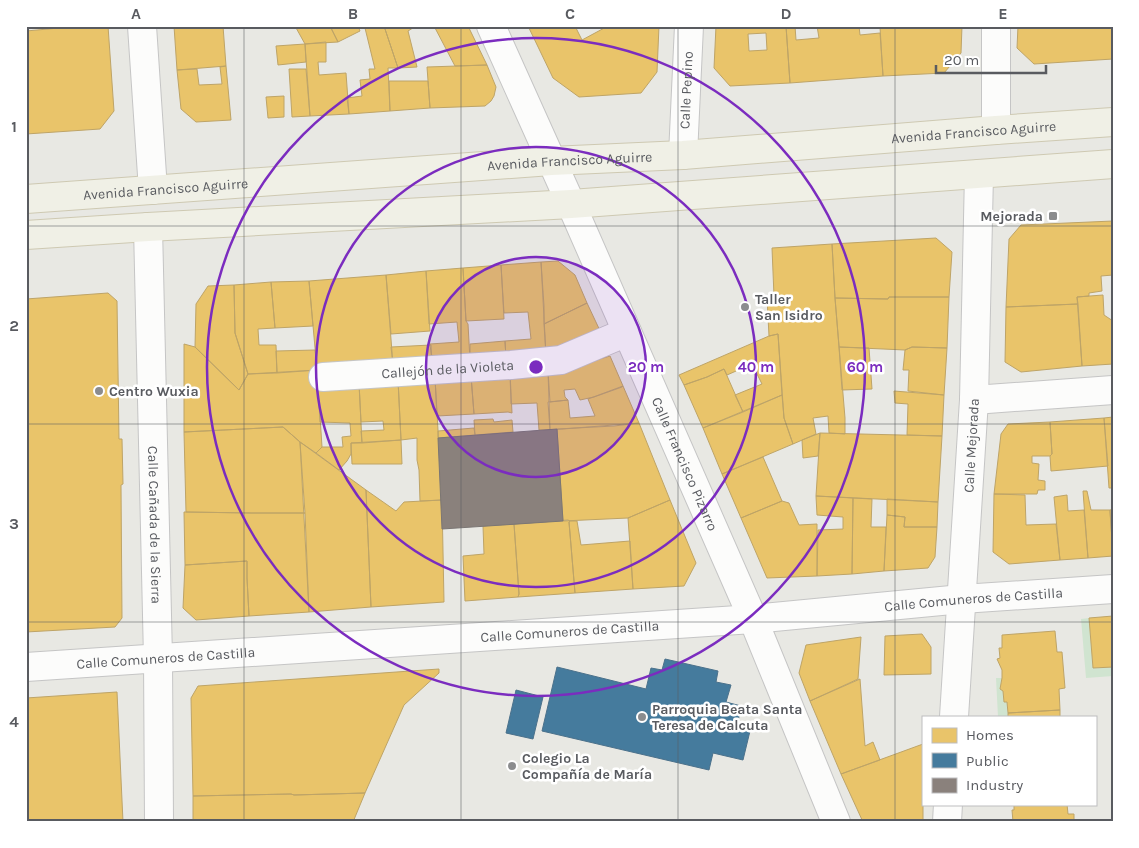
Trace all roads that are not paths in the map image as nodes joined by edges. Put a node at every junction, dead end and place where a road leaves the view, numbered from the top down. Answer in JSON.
{"nodes":[{"id":1,"x":142,"y":26,"type":"edge"},
{"id":2,"x":491,"y":26,"type":"edge"},
{"id":3,"x":689,"y":26,"type":"edge"},
{"id":4,"x":996,"y":26,"type":"edge"},
{"id":5,"x":1113,"y":122,"type":"edge"},
{"id":6,"x":996,"y":130,"type":"junction"},
{"id":7,"x":683,"y":155,"type":"junction"},
{"id":8,"x":551,"y":161,"type":"junction"},
{"id":9,"x":1113,"y":164,"type":"edge"},
{"id":10,"x":980,"y":174,"type":"junction"},
{"id":11,"x":153,"y":190,"type":"junction"},
{"id":12,"x":26,"y":199,"type":"edge"},
{"id":13,"x":571,"y":204,"type":"junction"},
{"id":14,"x":148,"y":227,"type":"junction"},
{"id":15,"x":26,"y":235,"type":"edge"},
{"id":16,"x":628,"y":332,"type":"junction"},
{"id":17,"x":323,"y":377,"type":"dead end"},
{"id":18,"x":1113,"y":390,"type":"edge"},
{"id":19,"x":974,"y":400,"type":"junction"},
{"id":20,"x":1113,"y":588,"type":"edge"},
{"id":21,"x":962,"y":599,"type":"junction"},
{"id":22,"x":754,"y":619,"type":"junction"},
{"id":23,"x":158,"y":658,"type":"junction"},
{"id":24,"x":26,"y":667,"type":"edge"},
{"id":25,"x":954,"y":716,"type":"edge"},
{"id":26,"x":948,"y":806,"type":"edge"},
{"id":27,"x":159,"y":822,"type":"edge"},
{"id":28,"x":836,"y":822,"type":"edge"},
{"id":29,"x":947,"y":822,"type":"edge"}],
"edges":[{"from":1,"to":11,"type":"street"},
{"from":2,"to":8,"type":"street","name":"Calle Francisco Pizarro"},
{"from":3,"to":7,"type":"street","name":"Calle Pepino"},
{"from":4,"to":6,"type":"street"},
{"from":5,"to":6,"type":"main road","name":"Avenida Francisco Aguirre"},
{"from":6,"to":7,"type":"main road","name":"Avenida Francisco Aguirre"},
{"from":7,"to":8,"type":"main road","name":"Avenida Francisco Aguirre"},
{"from":8,"to":11,"type":"main road","name":"Avenida Francisco Aguirre"},
{"from":8,"to":13,"type":"street","name":"Calle Francisco Pizarro"},
{"from":9,"to":10,"type":"main road"},
{"from":10,"to":13,"type":"main road"},
{"from":10,"to":19,"type":"street","name":"Calle Mejorada"},
{"from":11,"to":12,"type":"main road","name":"Avenida Francisco Aguirre"},
{"from":13,"to":14,"type":"main road"},
{"from":13,"to":16,"type":"street","name":"Calle Francisco Pizarro"},
{"from":14,"to":15,"type":"main road"},
{"from":14,"to":23,"type":"street","name":"Calle Cañada de la Sierra"},
{"from":16,"to":17,"type":"street","name":"Callejón de la Violeta"},
{"from":16,"to":22,"type":"street","name":"Calle Francisco Pizarro"},
{"from":18,"to":19,"type":"street"},
{"from":19,"to":21,"type":"street","name":"Calle Mejorada"},
{"from":20,"to":21,"type":"street","name":"Calle Comuneros de Castilla"},
{"from":21,"to":22,"type":"street","name":"Calle Comuneros de Castilla"},
{"from":21,"to":25,"type":"street","name":"Calle Mejorada"},
{"from":22,"to":23,"type":"street","name":"Calle Comuneros de Castilla"},
{"from":22,"to":28,"type":"street","name":"Calle Francisco Pizarro"},
{"from":23,"to":24,"type":"street","name":"Calle Comuneros de Castilla"},
{"from":23,"to":27,"type":"street","name":"Calle Cañada de la Sierra"},
{"from":26,"to":29,"type":"street"}]}
